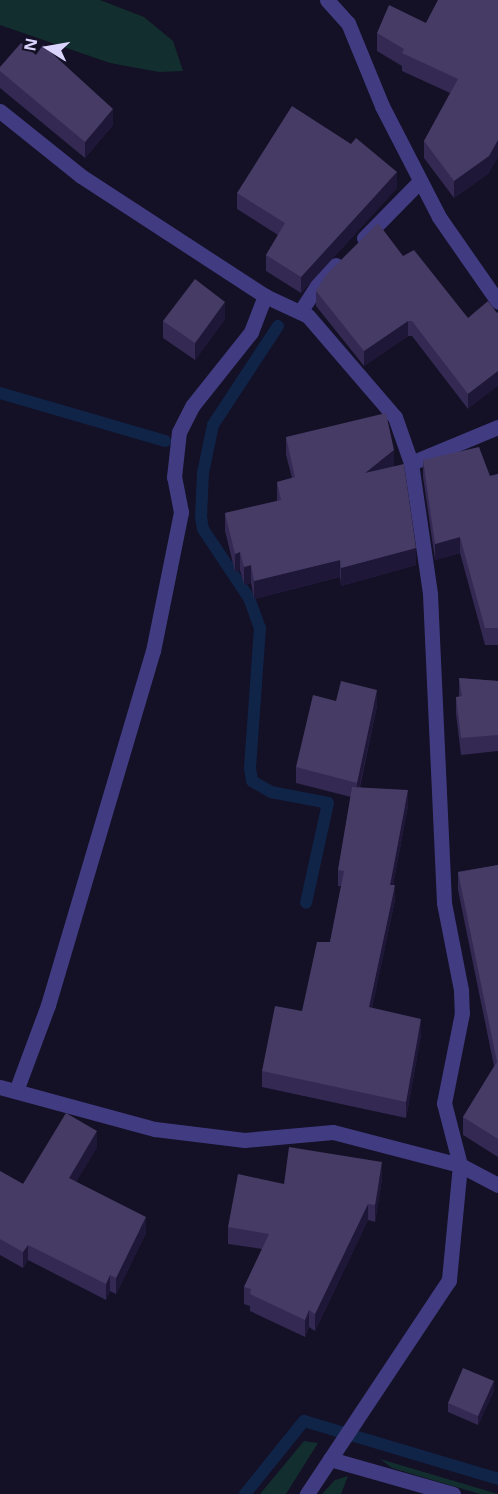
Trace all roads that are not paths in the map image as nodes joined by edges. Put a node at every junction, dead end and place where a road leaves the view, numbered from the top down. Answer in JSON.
{"nodes":[{"id":1,"x":333,"y":3,"type":"edge"},
{"id":2,"x":0,"y":111,"type":"edge"},
{"id":3,"x":420,"y":181,"type":"junction"},
{"id":4,"x":265,"y":296,"type":"junction"},
{"id":5,"x":498,"y":302,"type":"edge"},
{"id":6,"x":300,"y":312,"type":"junction"},
{"id":7,"x":498,"y":427,"type":"edge"},
{"id":8,"x":411,"y":463,"type":"junction"},
{"id":9,"x":0,"y":1087,"type":"edge"},
{"id":10,"x":16,"y":1091,"type":"junction"},
{"id":11,"x":460,"y":1165,"type":"junction"},
{"id":12,"x":498,"y":1185,"type":"edge"},
{"id":13,"x":334,"y":1454,"type":"junction"},
{"id":14,"x":307,"y":1494,"type":"edge"},
{"id":15,"x":453,"y":1494,"type":"edge"}],
"edges":[{"from":1,"to":3,"type":"street"},
{"from":2,"to":4,"type":"street"},
{"from":3,"to":5,"type":"street"},
{"from":3,"to":6,"type":"street"},
{"from":4,"to":6,"type":"street"},
{"from":4,"to":10,"type":"street"},
{"from":6,"to":8,"type":"street"},
{"from":7,"to":8,"type":"street"},
{"from":8,"to":11,"type":"street"},
{"from":9,"to":10,"type":"street"},
{"from":10,"to":11,"type":"street"},
{"from":11,"to":12,"type":"street"},
{"from":11,"to":13,"type":"street"},
{"from":13,"to":14,"type":"street"},
{"from":13,"to":15,"type":"street"}]}
